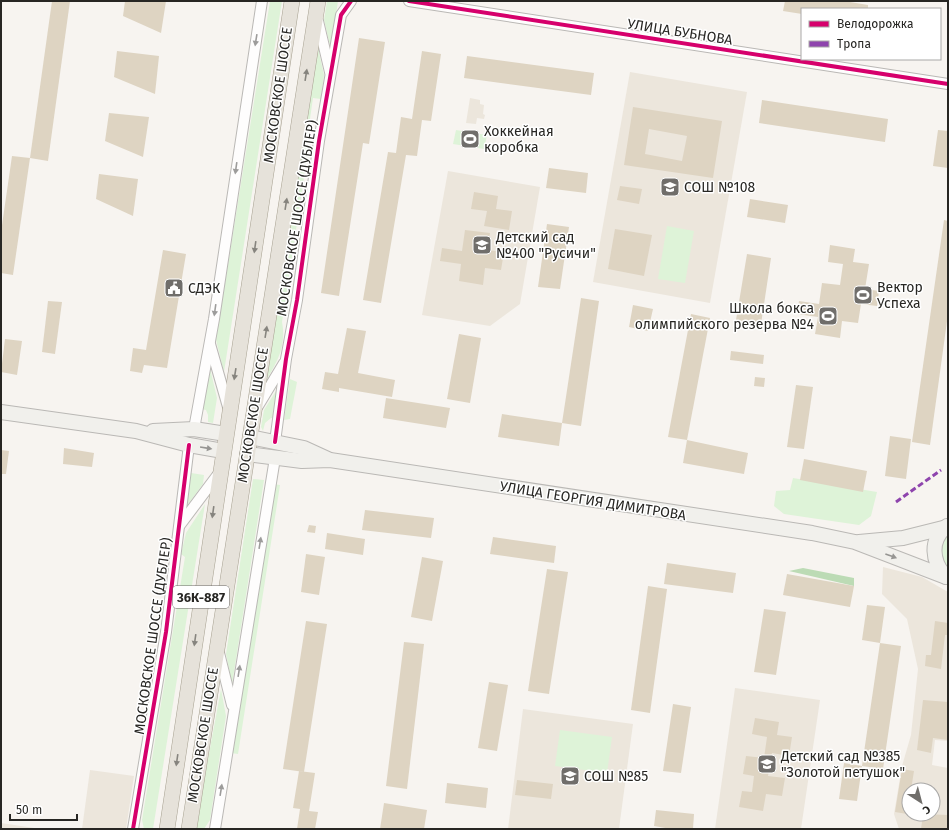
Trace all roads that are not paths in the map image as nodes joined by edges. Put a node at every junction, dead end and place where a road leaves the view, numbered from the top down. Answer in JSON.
{"nodes":[{"id":1,"x":262,"y":1,"type":"edge"},
{"id":2,"x":292,"y":1,"type":"edge"},
{"id":3,"x":351,"y":1,"type":"edge"},
{"id":4,"x":409,"y":1,"type":"edge"},
{"id":5,"x":317,"y":7,"type":"edge"},
{"id":6,"x":331,"y":78,"type":"junction"},
{"id":7,"x":948,"y":84,"type":"edge"},
{"id":8,"x":210,"y":342,"type":"junction"},
{"id":9,"x":286,"y":359,"type":"junction"},
{"id":10,"x":229,"y":411,"type":"junction"},
{"id":11,"x":1,"y":412,"type":"edge"},
{"id":12,"x":254,"y":412,"type":"junction"},
{"id":13,"x":194,"y":429,"type":"junction"},
{"id":14,"x":136,"y":431,"type":"junction"},
{"id":15,"x":226,"y":434,"type":"junction"},
{"id":16,"x":250,"y":437,"type":"junction"},
{"id":17,"x":275,"y":442,"type":"junction"},
{"id":18,"x":189,"y":445,"type":"junction"},
{"id":19,"x":223,"y":451,"type":"junction"},
{"id":20,"x":247,"y":454,"type":"junction"},
{"id":21,"x":275,"y":458,"type":"junction"},
{"id":22,"x":330,"y":460,"type":"junction"},
{"id":23,"x":219,"y":473,"type":"junction"},
{"id":24,"x":180,"y":525,"type":"junction"},
{"id":25,"x":946,"y":526,"type":"edge"},
{"id":26,"x":855,"y":542,"type":"junction"},
{"id":27,"x":947,"y":578,"type":"edge"},
{"id":28,"x":217,"y":647,"type":"junction"},
{"id":29,"x":233,"y":709,"type":"junction"},
{"id":30,"x":135,"y":826,"type":"edge"},
{"id":31,"x":167,"y":829,"type":"edge"},
{"id":32,"x":188,"y":829,"type":"edge"},
{"id":33,"x":215,"y":829,"type":"edge"}],
"edges":[{"from":1,"to":8,"type":"street","one_way":true},
{"from":2,"to":10,"type":"main road","name":"МОСКОВСКОЕ ШОССЕ","number":"36К-887","one_way":true},
{"from":3,"to":6,"type":"street","name":"МОСКОВСКОЕ ШОССЕ (ДУБЛЕР)"},
{"from":4,"to":7,"type":"street","name":"УЛИЦА БУБНОВА"},
{"from":5,"to":6,"type":"street"},
{"from":12,"to":5,"type":"main road","name":"МОСКОВСКОЕ ШОССЕ","number":"36К-887","one_way":true},
{"from":6,"to":9,"type":"street","name":"МОСКОВСКОЕ ШОССЕ (ДУБЛЕР)"},
{"from":8,"to":10,"type":"street"},
{"from":8,"to":13,"type":"street"},
{"from":9,"to":12,"type":"street"},
{"from":9,"to":17,"type":"street","name":"МОСКОВСКОЕ ШОССЕ (ДУБЛЕР)"},
{"from":10,"to":15,"type":"main road","name":"МОСКОВСКОЕ ШОССЕ","number":"36К-887"},
{"from":11,"to":14,"type":"main road","name":"УЛИЦА ГЕОРГИЯ ДИМИТРОВА"},
{"from":12,"to":16,"type":"main road","name":"МОСКОВСКОЕ ШОССЕ","number":"36К-887"},
{"from":13,"to":14,"type":"main road","name":"УЛИЦА ГЕОРГИЯ ДИМИТРОВА"},
{"from":13,"to":15,"type":"main road","name":"УЛИЦА ГЕОРГИЯ ДИМИТРОВА"},
{"from":14,"to":18,"type":"main road","name":"УЛИЦА ГЕОРГИЯ ДИМИТРОВА"},
{"from":15,"to":16,"type":"main road","name":"УЛИЦА ГЕОРГИЯ ДИМИТРОВА"},
{"from":15,"to":19,"type":"main road","name":"МОСКОВСКОЕ ШОССЕ","number":"36К-887"},
{"from":16,"to":17,"type":"main road","name":"УЛИЦА ГЕОРГИЯ ДИМИТРОВА"},
{"from":16,"to":20,"type":"main road","name":"МОСКОВСКОЕ ШОССЕ","number":"36К-887"},
{"from":17,"to":22,"type":"main road","name":"УЛИЦА ГЕОРГИЯ ДИМИТРОВА"},
{"from":18,"to":19,"type":"main road","name":"УЛИЦА ГЕОРГИЯ ДИМИТРОВА","one_way":true},
{"from":18,"to":24,"type":"street","name":"МОСКОВСКОЕ ШОССЕ (ДУБЛЕР)"},
{"from":19,"to":20,"type":"main road","name":"УЛИЦА ГЕОРГИЯ ДИМИТРОВА"},
{"from":19,"to":23,"type":"main road","name":"МОСКОВСКОЕ ШОССЕ","number":"36К-887"},
{"from":20,"to":21,"type":"main road","name":"УЛИЦА ГЕОРГИЯ ДИМИТРОВА"},
{"from":20,"to":28,"type":"main road","name":"МОСКОВСКОЕ ШОССЕ","number":"36К-887"},
{"from":21,"to":22,"type":"main road","name":"УЛИЦА ГЕОРГИЯ ДИМИТРОВА"},
{"from":29,"to":21,"type":"street","one_way":true},
{"from":22,"to":26,"type":"main road","name":"УЛИЦА ГЕОРГИЯ ДИМИТРОВА"},
{"from":23,"to":24,"type":"street"},
{"from":23,"to":31,"type":"main road","name":"МОСКОВСКОЕ ШОССЕ","number":"36К-887","one_way":true},
{"from":24,"to":30,"type":"street","name":"МОСКОВСКОЕ ШОССЕ (ДУБЛЕР)"},
{"from":25,"to":26,"type":"main road","name":"УЛИЦА ГЕОРГИЯ ДИМИТРОВА"},
{"from":25,"to":27,"type":"main road"},
{"from":26,"to":27,"type":"main road","name":"УЛИЦА ГЕОРГИЯ ДИМИТРОВА","one_way":true},
{"from":28,"to":29,"type":"street"},
{"from":28,"to":32,"type":"main road","name":"МОСКОВСКОЕ ШОССЕ","number":"36К-887"},
{"from":33,"to":29,"type":"street","one_way":true}]}
